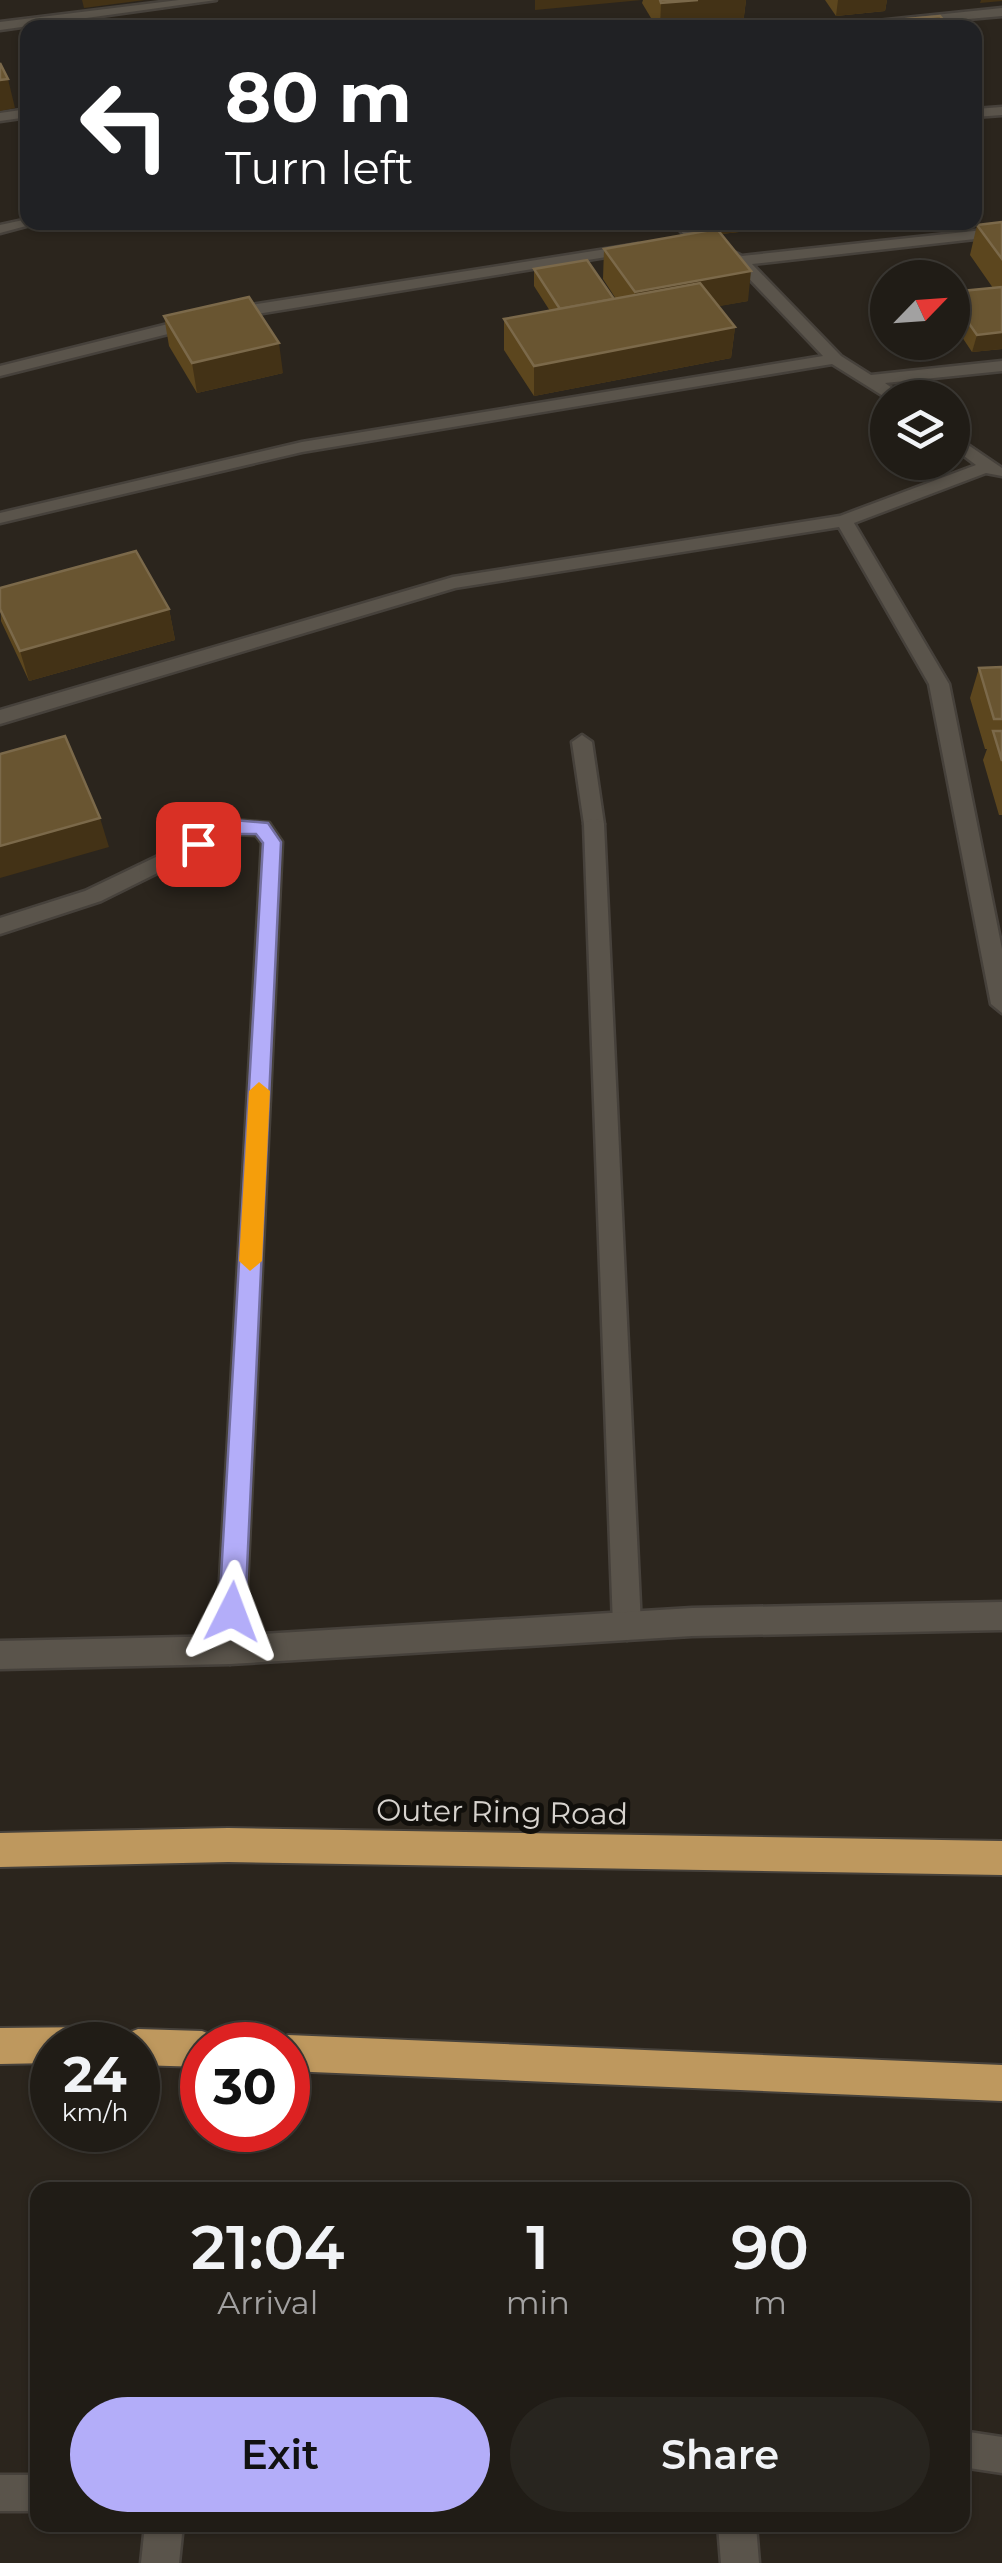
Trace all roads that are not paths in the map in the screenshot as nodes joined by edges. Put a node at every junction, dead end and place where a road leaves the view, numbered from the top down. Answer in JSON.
{"nodes":[{"id":1,"x":210,"y":0,"type":"edge"},
{"id":2,"x":1002,"y":12,"type":"edge"},
{"id":3,"x":48,"y":20,"type":"edge"},
{"id":4,"x":909,"y":20,"type":"edge"},
{"id":5,"x":688,"y":230,"type":"edge"},
{"id":6,"x":1002,"y":232,"type":"edge"},
{"id":7,"x":696,"y":239,"type":"junction"},
{"id":8,"x":676,"y":242,"type":"edge"},
{"id":9,"x":657,"y":245,"type":"edge"},
{"id":10,"x":740,"y":261,"type":"junction"},
{"id":11,"x":835,"y":359,"type":"junction"},
{"id":12,"x":1002,"y":366,"type":"edge"},
{"id":13,"x":0,"y":371,"type":"edge"},
{"id":14,"x":873,"y":379,"type":"joint"},
{"id":15,"x":970,"y":452,"type":"edge"},
{"id":16,"x":995,"y":471,"type":"edge"},
{"id":17,"x":0,"y":518,"type":"edge"},
{"id":18,"x":844,"y":521,"type":"junction"},
{"id":19,"x":0,"y":718,"type":"edge"},
{"id":20,"x":582,"y":742,"type":"dead end"},
{"id":21,"x":0,"y":926,"type":"edge"},
{"id":22,"x":1002,"y":1004,"type":"edge"},
{"id":23,"x":1002,"y":1616,"type":"edge"},
{"id":24,"x":627,"y":1626,"type":"junction"},
{"id":25,"x":230,"y":1650,"type":"junction"},
{"id":26,"x":0,"y":1655,"type":"edge"},
{"id":27,"x":0,"y":1850,"type":"edge"},
{"id":28,"x":1002,"y":1858,"type":"edge"},
{"id":29,"x":0,"y":2046,"type":"edge"},
{"id":30,"x":30,"y":2046,"type":"edge"},
{"id":31,"x":310,"y":2054,"type":"edge"},
{"id":32,"x":1002,"y":2083,"type":"edge"},
{"id":33,"x":970,"y":2450,"type":"edge"},
{"id":34,"x":1002,"y":2455,"type":"edge"},
{"id":35,"x":0,"y":2493,"type":"edge"},
{"id":36,"x":30,"y":2493,"type":"edge"},
{"id":37,"x":163,"y":2532,"type":"edge"},
{"id":38,"x":738,"y":2532,"type":"edge"},
{"id":39,"x":160,"y":2563,"type":"edge"},
{"id":40,"x":740,"y":2563,"type":"edge"}],
"edges":[{"from":1,"to":3,"type":"street"},
{"from":2,"to":4,"type":"street"},
{"from":5,"to":7,"type":"street"},
{"from":6,"to":10,"type":"street"},
{"from":7,"to":8,"type":"street"},
{"from":7,"to":10,"type":"street"},
{"from":9,"to":13,"type":"street"},
{"from":10,"to":11,"type":"street"},
{"from":11,"to":14,"type":"street"},
{"from":11,"to":17,"type":"street"},
{"from":12,"to":14,"type":"street"},
{"from":15,"to":16,"type":"street"},
{"from":16,"to":18,"type":"street"},
{"from":18,"to":19,"type":"street"},
{"from":18,"to":22,"type":"street"},
{"from":20,"to":24,"type":"street"},
{"from":21,"to":25,"type":"street"},
{"from":23,"to":24,"type":"street"},
{"from":24,"to":25,"type":"street"},
{"from":25,"to":26,"type":"street"},
{"from":27,"to":28,"type":"highway","name":"Outer Ring Road"},
{"from":29,"to":30,"type":"highway"},
{"from":31,"to":32,"type":"highway"},
{"from":33,"to":34,"type":"street"},
{"from":35,"to":36,"type":"street"},
{"from":37,"to":39,"type":"street"},
{"from":38,"to":40,"type":"street"}]}
